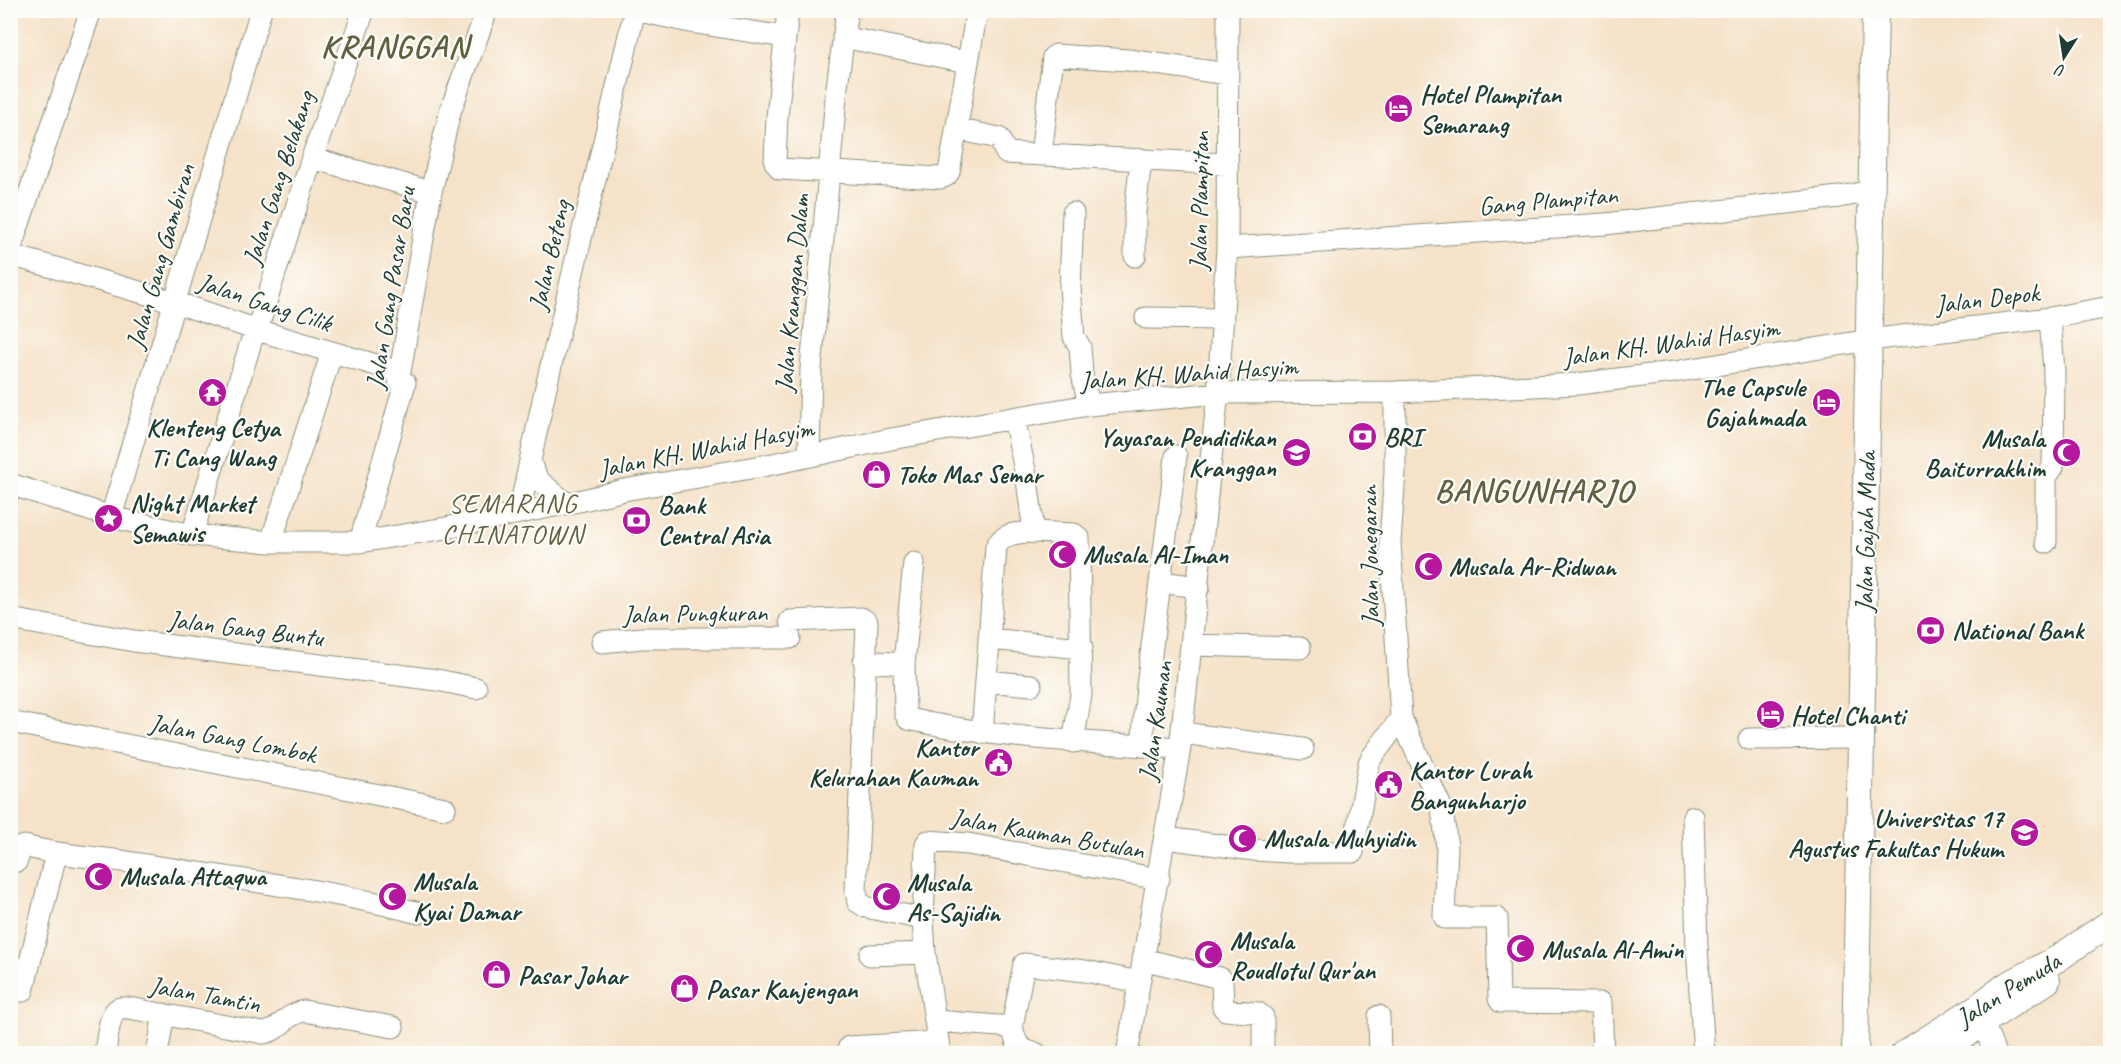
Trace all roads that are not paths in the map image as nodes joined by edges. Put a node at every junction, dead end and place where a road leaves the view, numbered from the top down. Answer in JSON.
{"nodes":[{"id":1,"x":91,"y":10,"type":"edge"},
{"id":2,"x":261,"y":10,"type":"edge"},
{"id":3,"x":364,"y":10,"type":"edge"},
{"id":4,"x":487,"y":10,"type":"edge"},
{"id":5,"x":635,"y":10,"type":"edge"},
{"id":6,"x":788,"y":10,"type":"edge"},
{"id":7,"x":847,"y":10,"type":"edge"},
{"id":8,"x":977,"y":10,"type":"edge"},
{"id":9,"x":1228,"y":10,"type":"edge"},
{"id":10,"x":1875,"y":10,"type":"edge"},
{"id":11,"x":785,"y":37,"type":"junction"},
{"id":12,"x":843,"y":37,"type":"junction"},
{"id":13,"x":967,"y":62,"type":"junction"},
{"id":14,"x":1228,"y":74,"type":"junction"},
{"id":15,"x":956,"y":129,"type":"junction"},
{"id":16,"x":1041,"y":154,"type":"junction"},
{"id":17,"x":312,"y":158,"type":"junction"},
{"id":18,"x":1141,"y":159,"type":"junction"},
{"id":19,"x":1227,"y":164,"type":"junction"},
{"id":20,"x":830,"y":172,"type":"junction"},
{"id":21,"x":1872,"y":191,"type":"junction"},
{"id":22,"x":431,"y":192,"type":"junction"},
{"id":23,"x":1073,"y":213,"type":"dead end"},
{"id":24,"x":1227,"y":248,"type":"junction"},
{"id":25,"x":10,"y":252,"type":"edge"},
{"id":26,"x":1135,"y":256,"type":"dead end"},
{"id":27,"x":175,"y":302,"type":"junction"},
{"id":28,"x":2110,"y":307,"type":"edge"},
{"id":29,"x":1146,"y":318,"type":"dead end"},
{"id":30,"x":2050,"y":318,"type":"junction"},
{"id":31,"x":1223,"y":319,"type":"junction"},
{"id":32,"x":256,"y":329,"type":"junction"},
{"id":33,"x":1869,"y":340,"type":"junction"},
{"id":34,"x":332,"y":352,"type":"junction"},
{"id":35,"x":400,"y":372,"type":"junction"},
{"id":36,"x":1395,"y":392,"type":"junction"},
{"id":37,"x":1218,"y":393,"type":"junction"},
{"id":38,"x":1089,"y":405,"type":"junction"},
{"id":39,"x":1014,"y":418,"type":"junction"},
{"id":40,"x":809,"y":456,"type":"junction"},
{"id":41,"x":1176,"y":456,"type":"dead end"},
{"id":42,"x":530,"y":464,"type":"junction"},
{"id":43,"x":10,"y":484,"type":"edge"},
{"id":44,"x":567,"y":504,"type":"junction"},
{"id":45,"x":519,"y":513,"type":"junction"},
{"id":46,"x":111,"y":517,"type":"junction"},
{"id":47,"x":1034,"y":532,"type":"junction"},
{"id":48,"x":192,"y":535,"type":"junction"},
{"id":49,"x":271,"y":542,"type":"junction"},
{"id":50,"x":360,"y":542,"type":"junction"},
{"id":51,"x":2046,"y":542,"type":"dead end"},
{"id":52,"x":914,"y":563,"type":"dead end"},
{"id":53,"x":1160,"y":582,"type":"junction"},
{"id":54,"x":1199,"y":586,"type":"junction"},
{"id":55,"x":10,"y":619,"type":"edge"},
{"id":56,"x":989,"y":639,"type":"junction"},
{"id":57,"x":602,"y":642,"type":"dead end"},
{"id":58,"x":1193,"y":645,"type":"junction"},
{"id":59,"x":1082,"y":648,"type":"junction"},
{"id":60,"x":1300,"y":648,"type":"dead end"},
{"id":61,"x":864,"y":661,"type":"junction"},
{"id":62,"x":904,"y":664,"type":"junction"},
{"id":63,"x":986,"y":681,"type":"junction"},
{"id":64,"x":1031,"y":684,"type":"dead end"},
{"id":65,"x":476,"y":688,"type":"dead end"},
{"id":66,"x":1401,"y":718,"type":"junction"},
{"id":67,"x":10,"y":722,"type":"edge"},
{"id":68,"x":982,"y":732,"type":"junction"},
{"id":69,"x":1861,"y":738,"type":"junction"},
{"id":70,"x":1749,"y":739,"type":"dead end"},
{"id":71,"x":1181,"y":741,"type":"junction"},
{"id":72,"x":1073,"y":742,"type":"junction"},
{"id":73,"x":1142,"y":746,"type":"junction"},
{"id":74,"x":1303,"y":749,"type":"dead end"},
{"id":75,"x":446,"y":808,"type":"dead end"},
{"id":76,"x":1693,"y":817,"type":"dead end"},
{"id":77,"x":1166,"y":838,"type":"junction"},
{"id":78,"x":57,"y":854,"type":"junction"},
{"id":79,"x":10,"y":860,"type":"edge"},
{"id":80,"x":1159,"y":879,"type":"junction"},
{"id":81,"x":419,"y":913,"type":"dead end"},
{"id":82,"x":923,"y":919,"type":"junction"},
{"id":83,"x":2110,"y":923,"type":"edge"},
{"id":84,"x":2110,"y":940,"type":"edge"},
{"id":85,"x":925,"y":953,"type":"junction"},
{"id":86,"x":870,"y":955,"type":"dead end"},
{"id":87,"x":1143,"y":959,"type":"junction"},
{"id":88,"x":2060,"y":965,"type":"junction"},
{"id":89,"x":1139,"y":982,"type":"junction"},
{"id":90,"x":10,"y":991,"type":"edge"},
{"id":91,"x":164,"y":1014,"type":"junction"},
{"id":92,"x":1379,"y":1016,"type":"dead end"},
{"id":93,"x":1983,"y":1022,"type":"junction"},
{"id":94,"x":393,"y":1027,"type":"dead end"},
{"id":95,"x":1012,"y":1027,"type":"junction"},
{"id":96,"x":938,"y":1039,"type":"edge"},
{"id":97,"x":849,"y":1047,"type":"dead end"},
{"id":98,"x":1855,"y":1052,"type":"edge"},
{"id":99,"x":105,"y":1053,"type":"edge"},
{"id":100,"x":157,"y":1053,"type":"edge"},
{"id":101,"x":1037,"y":1053,"type":"edge"},
{"id":102,"x":1127,"y":1053,"type":"edge"},
{"id":103,"x":1263,"y":1053,"type":"edge"},
{"id":104,"x":1380,"y":1053,"type":"edge"},
{"id":105,"x":1603,"y":1053,"type":"edge"},
{"id":106,"x":1704,"y":1053,"type":"edge"},
{"id":107,"x":1904,"y":1053,"type":"edge"},
{"id":108,"x":1940,"y":1053,"type":"edge"},
{"id":109,"x":1995,"y":1053,"type":"edge"}],
"edges":[{"from":1,"to":25,"type":"street"},
{"from":2,"to":27,"type":"street","name":"Jalan Gang Gambiran"},
{"from":3,"to":17,"type":"street","name":"Jalan Gang Belakang"},
{"from":4,"to":22,"type":"street","name":"Jalan Gang Pasar Baru"},
{"from":5,"to":11,"type":"street"},
{"from":5,"to":42,"type":"street","name":"Jalan Beteng"},
{"from":6,"to":11,"type":"street","name":"Jalan Kranggan Dalam"},
{"from":7,"to":12,"type":"street","name":"Jalan Kranggan Dalam"},
{"from":8,"to":13,"type":"street","name":"Jalan Kranggan Dalam"},
{"from":9,"to":14,"type":"street","name":"Jalan Plampitan"},
{"from":10,"to":21,"type":"main road","name":"Jalan Gajah Mada"},
{"from":11,"to":20,"type":"street","name":"Jalan Kranggan Dalam"},
{"from":12,"to":13,"type":"street"},
{"from":12,"to":20,"type":"street","name":"Jalan Kranggan Dalam"},
{"from":13,"to":15,"type":"street","name":"Jalan Kranggan Dalam"},
{"from":14,"to":16,"type":"street"},
{"from":14,"to":19,"type":"street","name":"Jalan Plampitan"},
{"from":15,"to":16,"type":"street"},
{"from":15,"to":20,"type":"street","name":"Jalan Kranggan Dalam"},
{"from":16,"to":18,"type":"street"},
{"from":17,"to":22,"type":"street"},
{"from":17,"to":32,"type":"street","name":"Jalan Gang Belakang"},
{"from":18,"to":19,"type":"street"},
{"from":18,"to":26,"type":"street"},
{"from":19,"to":24,"type":"street","name":"Jalan Plampitan"},
{"from":20,"to":40,"type":"street","name":"Jalan Kranggan Dalam"},
{"from":21,"to":24,"type":"street","name":"Gang Plampitan"},
{"from":21,"to":33,"type":"main road","name":"Jalan Gajah Mada"},
{"from":22,"to":35,"type":"street","name":"Jalan Gang Pasar Baru"},
{"from":23,"to":38,"type":"street"},
{"from":24,"to":31,"type":"street","name":"Jalan Plampitan"},
{"from":25,"to":27,"type":"street","name":"Jalan Gang Cilik"},
{"from":27,"to":32,"type":"street","name":"Jalan Gang Cilik"},
{"from":27,"to":46,"type":"street","name":"Jalan Gang Gambiran"},
{"from":28,"to":30,"type":"street","name":"Jalan Depok"},
{"from":29,"to":31,"type":"street"},
{"from":30,"to":33,"type":"street","name":"Jalan Depok"},
{"from":30,"to":51,"type":"street"},
{"from":31,"to":37,"type":"street","name":"Jalan Plampitan"},
{"from":32,"to":34,"type":"street","name":"Jalan Gang Cilik"},
{"from":32,"to":48,"type":"street","name":"Jalan Gang Belakang"},
{"from":33,"to":36,"type":"street","name":"Jalan KH. Wahid Hasyim"},
{"from":33,"to":69,"type":"main road","name":"Jalan Gajah Mada"},
{"from":34,"to":35,"type":"street","name":"Jalan Gang Cilik"},
{"from":34,"to":49,"type":"street","name":"Jalan Gang Pasar Baru"},
{"from":35,"to":50,"type":"street","name":"Jalan Gang Pasar Baru"},
{"from":36,"to":37,"type":"street","name":"Jalan KH. Wahid Hasyim"},
{"from":36,"to":66,"type":"street","name":"Jalan Jonegaran"},
{"from":37,"to":38,"type":"street","name":"Jalan KH. Wahid Hasyim"},
{"from":37,"to":54,"type":"street","name":"Jalan Kauman"},
{"from":38,"to":39,"type":"street","name":"Jalan KH. Wahid Hasyim"},
{"from":39,"to":40,"type":"street","name":"Jalan KH. Wahid Hasyim"},
{"from":39,"to":47,"type":"street"},
{"from":40,"to":44,"type":"street","name":"Jalan KH. Wahid Hasyim"},
{"from":41,"to":53,"type":"street"},
{"from":42,"to":44,"type":"street"},
{"from":42,"to":45,"type":"street","name":"Jalan Beteng"},
{"from":43,"to":46,"type":"street","name":"Jalan KH. Wahid Hasyim"},
{"from":44,"to":45,"type":"street","name":"Jalan KH. Wahid Hasyim"},
{"from":45,"to":50,"type":"street","name":"Jalan KH. Wahid Hasyim"},
{"from":46,"to":48,"type":"street","name":"Jalan KH. Wahid Hasyim"},
{"from":47,"to":56,"type":"street"},
{"from":47,"to":59,"type":"street"},
{"from":48,"to":49,"type":"street","name":"Jalan KH. Wahid Hasyim"},
{"from":49,"to":50,"type":"street","name":"Jalan KH. Wahid Hasyim"},
{"from":52,"to":62,"type":"street"},
{"from":53,"to":54,"type":"street"},
{"from":53,"to":73,"type":"street"},
{"from":54,"to":58,"type":"street","name":"Jalan Kauman"},
{"from":55,"to":65,"type":"street","name":"Jalan Gang Buntu"},
{"from":56,"to":59,"type":"street"},
{"from":56,"to":63,"type":"street"},
{"from":57,"to":61,"type":"street","name":"Jalan Pungkuran"},
{"from":58,"to":60,"type":"street"},
{"from":58,"to":71,"type":"street","name":"Jalan Kauman"},
{"from":59,"to":72,"type":"street"},
{"from":61,"to":62,"type":"street"},
{"from":61,"to":82,"type":"street"},
{"from":62,"to":68,"type":"street"},
{"from":63,"to":64,"type":"street"},
{"from":63,"to":68,"type":"street"},
{"from":66,"to":77,"type":"street"},
{"from":66,"to":105,"type":"street","name":"Jalan Jonegaran"},
{"from":67,"to":75,"type":"street","name":"Jalan Gang Lombok"},
{"from":68,"to":72,"type":"street"},
{"from":69,"to":70,"type":"street"},
{"from":69,"to":98,"type":"main road","name":"Jalan Gajah Mada"},
{"from":71,"to":73,"type":"street"},
{"from":71,"to":74,"type":"street"},
{"from":71,"to":77,"type":"street","name":"Jalan Kauman"},
{"from":72,"to":73,"type":"street"},
{"from":76,"to":106,"type":"street"},
{"from":77,"to":80,"type":"street","name":"Jalan Kauman"},
{"from":78,"to":79,"type":"street"},
{"from":78,"to":81,"type":"street"},
{"from":78,"to":90,"type":"street"},
{"from":80,"to":82,"type":"street","name":"Jalan Kauman Butulan"},
{"from":80,"to":87,"type":"street","name":"Jalan Kauman"},
{"from":82,"to":85,"type":"street"},
{"from":83,"to":88,"type":"main road","name":"Jalan Pemuda"},
{"from":84,"to":88,"type":"main road","name":"Jalan Pemuda"},
{"from":85,"to":86,"type":"street"},
{"from":85,"to":96,"type":"street"},
{"from":87,"to":89,"type":"street","name":"Jalan Kauman"},
{"from":87,"to":103,"type":"street"},
{"from":88,"to":93,"type":"main road","name":"Jalan Pemuda"},
{"from":88,"to":107,"type":"main road","name":"Jalan Pemuda"},
{"from":89,"to":95,"type":"street"},
{"from":89,"to":102,"type":"street","name":"Jalan Kauman"},
{"from":91,"to":94,"type":"street","name":"Jalan Tamtin"},
{"from":91,"to":99,"type":"street","name":"Jalan Tamtin"},
{"from":91,"to":100,"type":"street"},
{"from":92,"to":104,"type":"street"},
{"from":93,"to":108,"type":"main road","name":"Jalan Pemuda"},
{"from":93,"to":109,"type":"street"},
{"from":95,"to":96,"type":"street"},
{"from":95,"to":101,"type":"street"},
{"from":96,"to":97,"type":"street"}]}
